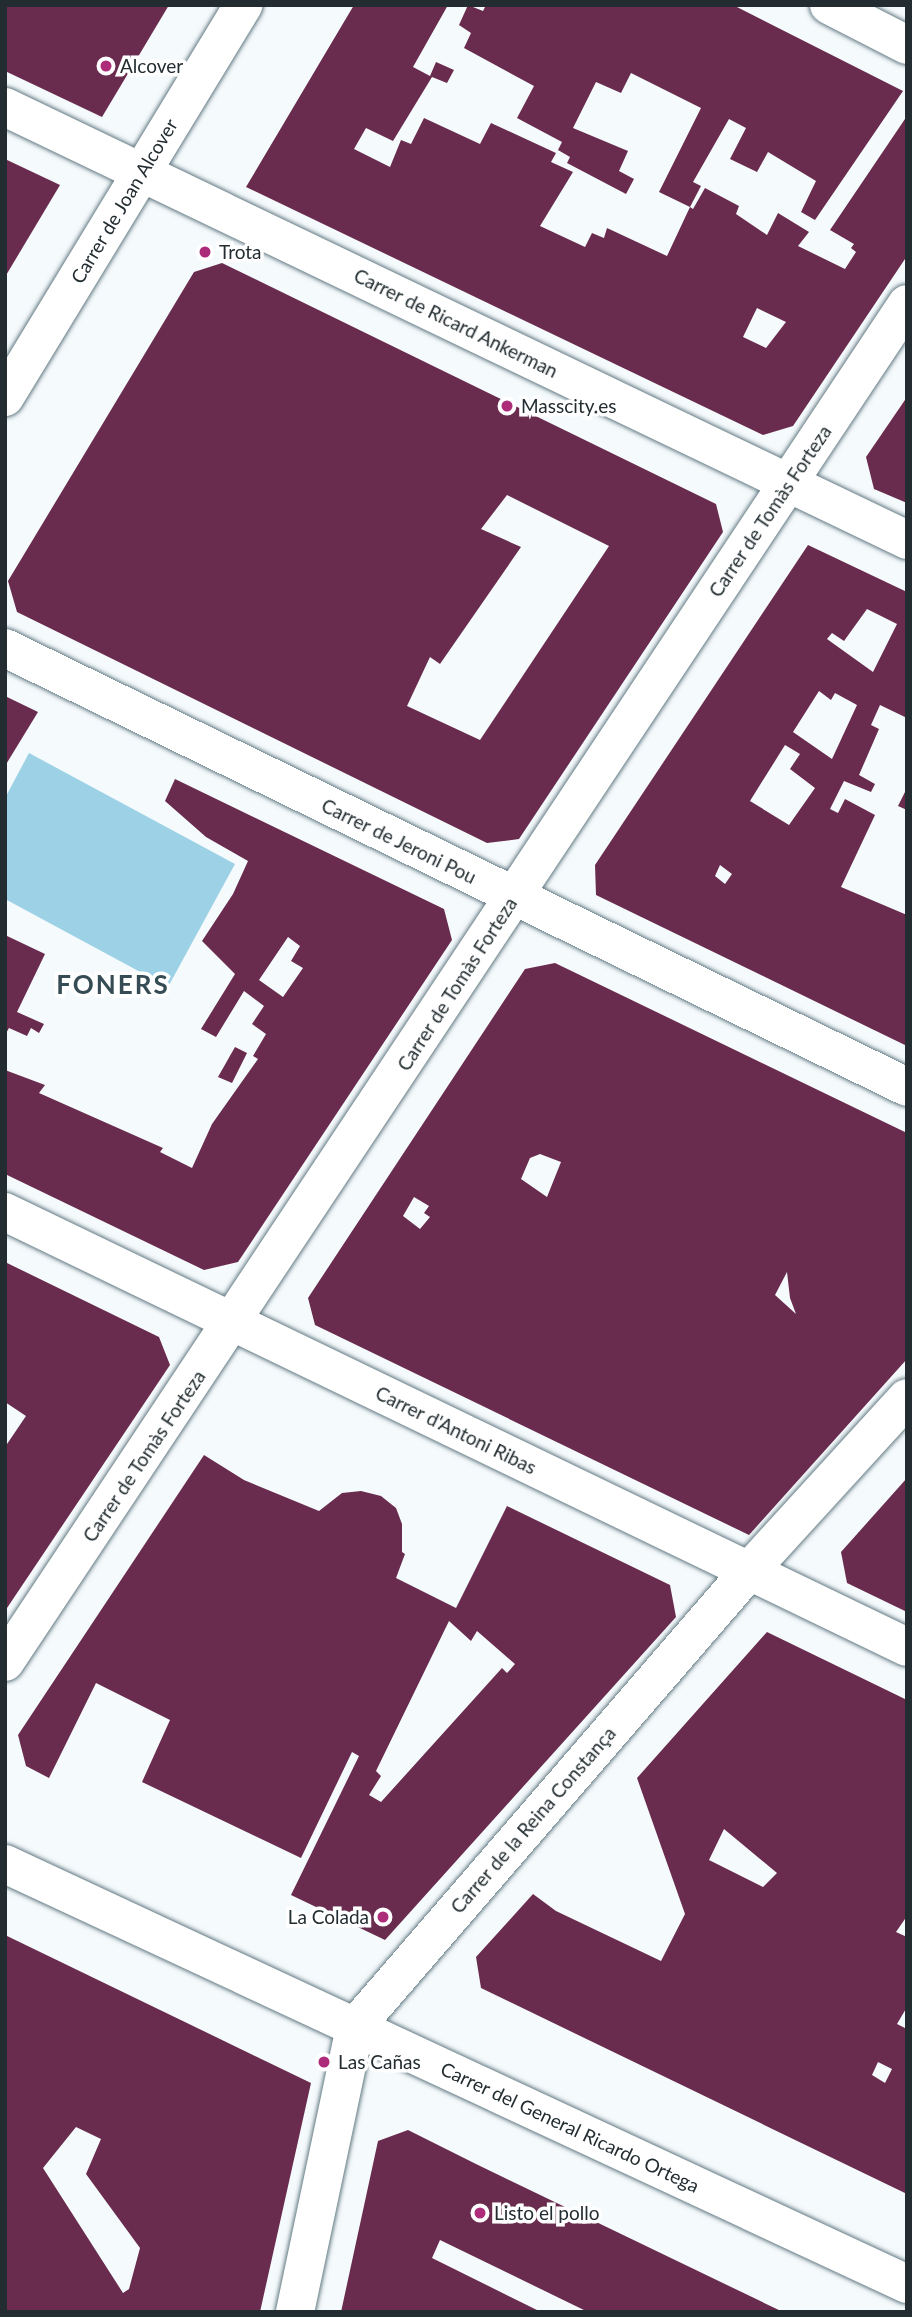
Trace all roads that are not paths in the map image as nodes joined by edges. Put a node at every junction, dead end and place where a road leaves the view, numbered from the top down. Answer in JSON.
{"nodes":[{"id":1,"x":243,"y":5,"type":"edge"},
{"id":2,"x":830,"y":5,"type":"edge"},
{"id":3,"x":907,"y":45,"type":"edge"},
{"id":4,"x":5,"y":107,"type":"edge"},
{"id":5,"x":142,"y":172,"type":"junction"},
{"id":6,"x":907,"y":304,"type":"edge"},
{"id":7,"x":5,"y":397,"type":"edge"},
{"id":8,"x":789,"y":483,"type":"junction"},
{"id":9,"x":907,"y":540,"type":"edge"},
{"id":10,"x":5,"y":648,"type":"edge"},
{"id":11,"x":514,"y":897,"type":"junction"},
{"id":12,"x":907,"y":1087,"type":"edge"},
{"id":13,"x":5,"y":1212,"type":"edge"},
{"id":14,"x":233,"y":1324,"type":"junction"},
{"id":15,"x":907,"y":1398,"type":"edge"},
{"id":16,"x":749,"y":1571,"type":"junction"},
{"id":17,"x":907,"y":1647,"type":"edge"},
{"id":18,"x":5,"y":1662,"type":"edge"},
{"id":19,"x":5,"y":1864,"type":"edge"},
{"id":20,"x":355,"y":2027,"type":"junction"},
{"id":21,"x":907,"y":2284,"type":"edge"},
{"id":22,"x":295,"y":2312,"type":"edge"}],
"edges":[{"from":1,"to":5,"type":"street","name":"Carrer de Joan Alcover"},
{"from":2,"to":3,"type":"street"},
{"from":4,"to":5,"type":"street","name":"Carrer de Ricard Ankerman"},
{"from":5,"to":7,"type":"street","name":"Carrer de Joan Alcover"},
{"from":5,"to":8,"type":"street","name":"Carrer de Ricard Ankerman"},
{"from":6,"to":8,"type":"street","name":"Carrer de Tomàs Forteza"},
{"from":8,"to":9,"type":"street","name":"Carrer de Ricard Ankerman"},
{"from":8,"to":11,"type":"street","name":"Carrer de Tomàs Forteza"},
{"from":10,"to":11,"type":"street","name":"Carrer de Jeroni Pou"},
{"from":11,"to":12,"type":"street","name":"Carrer de Jeroni Pou"},
{"from":11,"to":14,"type":"street","name":"Carrer de Tomàs Forteza"},
{"from":13,"to":14,"type":"street","name":"Carrer d'Antoni Ribas"},
{"from":14,"to":16,"type":"street","name":"Carrer d'Antoni Ribas"},
{"from":14,"to":18,"type":"street","name":"Carrer de Tomàs Forteza"},
{"from":15,"to":16,"type":"street","name":"Carrer de la Reina Constança"},
{"from":16,"to":17,"type":"street","name":"Carrer d'Antoni Ribas"},
{"from":16,"to":20,"type":"street","name":"Carrer de la Reina Constança"},
{"from":19,"to":20,"type":"street","name":"Carrer del General Ricardo Ortega"},
{"from":20,"to":21,"type":"street","name":"Carrer del General Ricardo Ortega"},
{"from":20,"to":22,"type":"street","name":"Carrer de la Reina Constança"}]}
